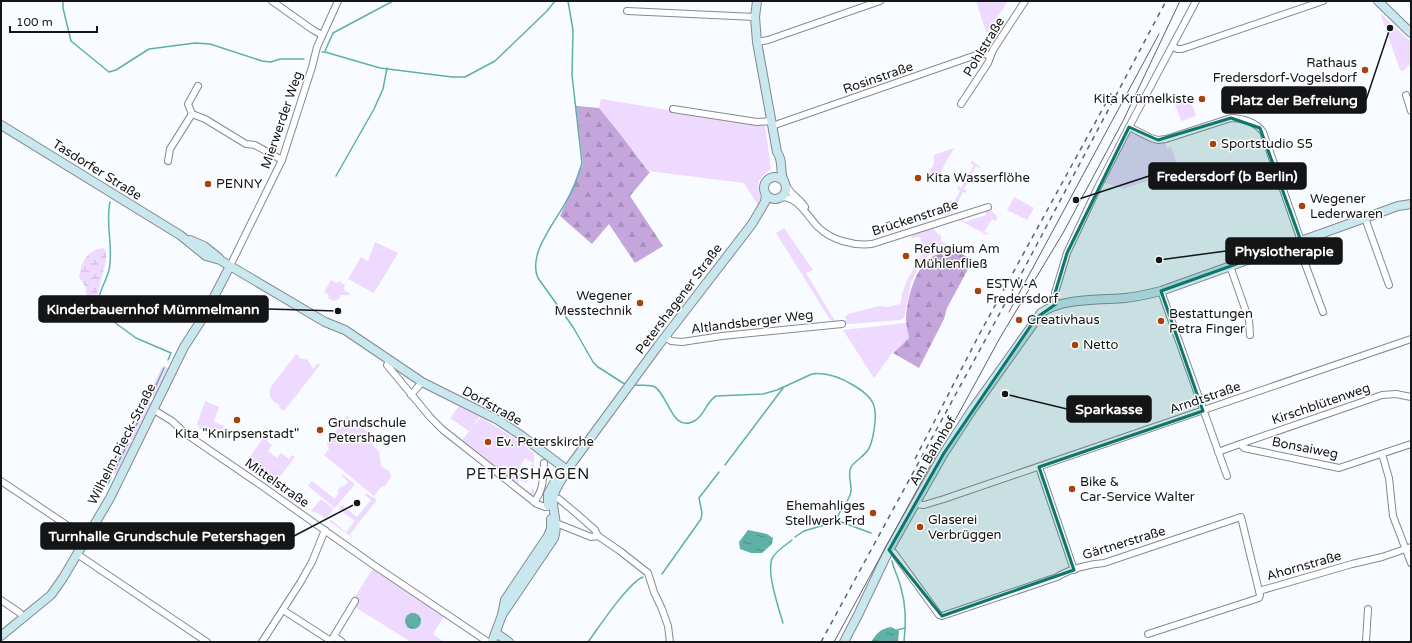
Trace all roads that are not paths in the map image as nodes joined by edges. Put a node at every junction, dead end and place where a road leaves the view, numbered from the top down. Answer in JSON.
{"nodes":[{"id":1,"x":272,"y":1,"type":"edge"},
{"id":2,"x":338,"y":1,"type":"edge"},
{"id":3,"x":757,"y":1,"type":"edge"},
{"id":4,"x":880,"y":1,"type":"edge"},
{"id":5,"x":1025,"y":1,"type":"edge"},
{"id":6,"x":1196,"y":1,"type":"edge"},
{"id":7,"x":1323,"y":1,"type":"edge"},
{"id":8,"x":1379,"y":1,"type":"edge"},
{"id":9,"x":627,"y":11,"type":"dead end"},
{"id":10,"x":755,"y":17,"type":"junction"},
{"id":11,"x":1411,"y":33,"type":"edge"},
{"id":12,"x":322,"y":35,"type":"junction"},
{"id":13,"x":757,"y":42,"type":"junction"},
{"id":14,"x":1172,"y":46,"type":"junction"},
{"id":15,"x":990,"y":56,"type":"junction"},
{"id":16,"x":198,"y":86,"type":"dead end"},
{"id":17,"x":1406,"y":95,"type":"dead end"},
{"id":18,"x":960,"y":104,"type":"dead end"},
{"id":19,"x":673,"y":109,"type":"dead end"},
{"id":20,"x":1411,"y":111,"type":"edge"},
{"id":21,"x":192,"y":114,"type":"junction"},
{"id":22,"x":772,"y":123,"type":"junction"},
{"id":23,"x":1,"y":125,"type":"edge"},
{"id":24,"x":1129,"y":127,"type":"junction"},
{"id":25,"x":777,"y":152,"type":"junction"},
{"id":26,"x":282,"y":160,"type":"junction"},
{"id":27,"x":168,"y":161,"type":"dead end"},
{"id":28,"x":771,"y":177,"type":"junction"},
{"id":29,"x":785,"y":183,"type":"junction"},
{"id":30,"x":766,"y":194,"type":"junction"},
{"id":31,"x":779,"y":198,"type":"junction"},
{"id":32,"x":1411,"y":204,"type":"edge"},
{"id":33,"x":988,"y":207,"type":"dead end"},
{"id":34,"x":810,"y":217,"type":"junction"},
{"id":35,"x":1364,"y":218,"type":"junction"},
{"id":36,"x":752,"y":224,"type":"junction"},
{"id":37,"x":1299,"y":241,"type":"junction"},
{"id":38,"x":230,"y":266,"type":"junction"},
{"id":39,"x":1230,"y":266,"type":"junction"},
{"id":40,"x":1389,"y":285,"type":"dead end"},
{"id":41,"x":1161,"y":291,"type":"junction"},
{"id":42,"x":1056,"y":305,"type":"junction"},
{"id":43,"x":1323,"y":312,"type":"dead end"},
{"id":44,"x":842,"y":324,"type":"dead end"},
{"id":45,"x":1250,"y":335,"type":"dead end"},
{"id":46,"x":665,"y":337,"type":"junction"},
{"id":47,"x":1411,"y":339,"type":"edge"},
{"id":48,"x":389,"y":361,"type":"junction"},
{"id":49,"x":422,"y":382,"type":"junction"},
{"id":50,"x":411,"y":395,"type":"junction"},
{"id":51,"x":1411,"y":397,"type":"edge"},
{"id":52,"x":154,"y":410,"type":"junction"},
{"id":53,"x":1204,"y":411,"type":"junction"},
{"id":54,"x":1240,"y":444,"type":"junction"},
{"id":55,"x":1411,"y":444,"type":"edge"},
{"id":56,"x":1218,"y":452,"type":"junction"},
{"id":57,"x":1382,"y":454,"type":"junction"},
{"id":58,"x":544,"y":462,"type":"dead end"},
{"id":59,"x":1039,"y":467,"type":"junction"},
{"id":60,"x":568,"y":470,"type":"junction"},
{"id":61,"x":1227,"y":476,"type":"dead end"},
{"id":62,"x":1,"y":481,"type":"edge"},
{"id":63,"x":534,"y":502,"type":"junction"},
{"id":64,"x":554,"y":504,"type":"junction"},
{"id":65,"x":915,"y":504,"type":"junction"},
{"id":66,"x":554,"y":523,"type":"junction"},
{"id":67,"x":325,"y":530,"type":"junction"},
{"id":68,"x":598,"y":536,"type":"junction"},
{"id":69,"x":86,"y":538,"type":"junction"},
{"id":70,"x":1408,"y":548,"type":"edge"},
{"id":71,"x":889,"y":550,"type":"junction"},
{"id":72,"x":77,"y":554,"type":"junction"},
{"id":73,"x":1411,"y":563,"type":"edge"},
{"id":74,"x":1074,"y":570,"type":"junction"},
{"id":75,"x":1259,"y":591,"type":"junction"},
{"id":76,"x":1,"y":600,"type":"edge"},
{"id":77,"x":355,"y":601,"type":"dead end"},
{"id":78,"x":1368,"y":609,"type":"dead end"},
{"id":79,"x":282,"y":610,"type":"junction"},
{"id":80,"x":24,"y":617,"type":"junction"},
{"id":81,"x":496,"y":633,"type":"junction"},
{"id":82,"x":1148,"y":634,"type":"dead end"},
{"id":83,"x":1,"y":636,"type":"edge"},
{"id":84,"x":334,"y":636,"type":"junction"},
{"id":85,"x":207,"y":642,"type":"edge"},
{"id":86,"x":262,"y":642,"type":"edge"},
{"id":87,"x":342,"y":642,"type":"edge"},
{"id":88,"x":488,"y":642,"type":"edge"},
{"id":89,"x":492,"y":642,"type":"edge"},
{"id":90,"x":509,"y":642,"type":"edge"},
{"id":91,"x":670,"y":642,"type":"edge"},
{"id":92,"x":844,"y":642,"type":"edge"},
{"id":93,"x":1366,"y":642,"type":"edge"}],
"edges":[{"from":1,"to":12,"type":"street"},
{"from":2,"to":12,"type":"street","name":"Mierwerder Weg"},
{"from":3,"to":10,"type":"main road","name":"Petershagener Straße"},
{"from":4,"to":13,"type":"street"},
{"from":5,"to":15,"type":"street","name":"Pohlstraße"},
{"from":6,"to":14,"type":"street"},
{"from":7,"to":14,"type":"street"},
{"from":8,"to":11,"type":"main road"},
{"from":9,"to":10,"type":"street"},
{"from":10,"to":13,"type":"main road","name":"Petershagener Straße"},
{"from":12,"to":26,"type":"street","name":"Mierwerder Weg"},
{"from":13,"to":22,"type":"main road","name":"Petershagener Straße"},
{"from":14,"to":24,"type":"street"},
{"from":15,"to":18,"type":"street","name":"Pohlstraße"},
{"from":15,"to":22,"type":"street","name":"Rosinstraße"},
{"from":16,"to":21,"type":"street"},
{"from":17,"to":20,"type":"street"},
{"from":19,"to":22,"type":"street","name":"Rosinstraße"},
{"from":21,"to":26,"type":"street"},
{"from":21,"to":27,"type":"street"},
{"from":22,"to":25,"type":"main road","name":"Petershagener Straße"},
{"from":23,"to":38,"type":"main road","name":"Tasdorfer Straße"},
{"from":24,"to":37,"type":"street"},
{"from":24,"to":42,"type":"street"},
{"from":25,"to":28,"type":"main road","name":"Petershagener Straße"},
{"from":25,"to":29,"type":"main road","name":"Petershagener Straße"},
{"from":26,"to":38,"type":"street","name":"Mierwerder Weg"},
{"from":28,"to":29,"type":"main road"},
{"from":28,"to":30,"type":"main road","name":"Petershagener Straße"},
{"from":29,"to":31,"type":"main road","name":"Petershagener Straße"},
{"from":29,"to":34,"type":"street","name":"Brückenstraße"},
{"from":30,"to":31,"type":"main road"},
{"from":30,"to":36,"type":"main road","name":"Petershagener Straße"},
{"from":31,"to":34,"type":"street","name":"Brückenstraße"},
{"from":31,"to":36,"type":"main road","name":"Petershagener Straße"},
{"from":32,"to":35,"type":"main road"},
{"from":33,"to":34,"type":"street","name":"Brückenstraße"},
{"from":35,"to":37,"type":"main road"},
{"from":35,"to":40,"type":"street"},
{"from":36,"to":46,"type":"main road","name":"Petershagener Straße"},
{"from":37,"to":39,"type":"main road"},
{"from":37,"to":43,"type":"street"},
{"from":38,"to":48,"type":"main road","name":"Dorfstraße"},
{"from":38,"to":52,"type":"main road","name":"Wilhelm-Pieck-Straße"},
{"from":39,"to":41,"type":"main road"},
{"from":39,"to":45,"type":"street"},
{"from":41,"to":42,"type":"main road"},
{"from":41,"to":53,"type":"street"},
{"from":42,"to":65,"type":"main road","name":"Am Bahnhof"},
{"from":44,"to":46,"type":"street","name":"Altlandsberger Weg"},
{"from":46,"to":60,"type":"main road","name":"Petershagener Straße"},
{"from":47,"to":53,"type":"street","name":"Arndtstraße"},
{"from":48,"to":49,"type":"main road","name":"Dorfstraße"},
{"from":48,"to":50,"type":"street"},
{"from":49,"to":50,"type":"street"},
{"from":49,"to":60,"type":"main road","name":"Dorfstraße"},
{"from":50,"to":63,"type":"street"},
{"from":51,"to":54,"type":"street","name":"Kirschblütenweg"},
{"from":52,"to":67,"type":"street","name":"Mittelstraße"},
{"from":52,"to":69,"type":"main road","name":"Wilhelm-Pieck-Straße"},
{"from":53,"to":56,"type":"street"},
{"from":53,"to":59,"type":"street","name":"Arndtstraße"},
{"from":54,"to":56,"type":"street"},
{"from":54,"to":57,"type":"street","name":"Bonsaiweg"},
{"from":55,"to":57,"type":"street","name":"Bonsaiweg"},
{"from":56,"to":61,"type":"street"},
{"from":57,"to":70,"type":"street"},
{"from":58,"to":63,"type":"street"},
{"from":59,"to":65,"type":"street","name":"Arndtstraße"},
{"from":59,"to":74,"type":"street"},
{"from":60,"to":64,"type":"main road","name":"Petershagener Straße"},
{"from":62,"to":69,"type":"street"},
{"from":63,"to":64,"type":"street"},
{"from":64,"to":66,"type":"main road","name":"Petershagener Straße"},
{"from":64,"to":68,"type":"street"},
{"from":65,"to":71,"type":"main road","name":"Am Bahnhof"},
{"from":66,"to":68,"type":"street"},
{"from":66,"to":81,"type":"main road"},
{"from":67,"to":79,"type":"street"},
{"from":67,"to":88,"type":"street","name":"Mittelstraße"},
{"from":68,"to":91,"type":"street"},
{"from":69,"to":72,"type":"main road","name":"Wilhelm-Pieck-Straße"},
{"from":70,"to":73,"type":"street"},
{"from":70,"to":75,"type":"street","name":"Ahornstraße"},
{"from":71,"to":74,"type":"street","name":"Gärtnerstraße"},
{"from":71,"to":92,"type":"main road","name":"Am Bahnhof"},
{"from":72,"to":80,"type":"main road","name":"Wilhelm-Pieck-Straße"},
{"from":72,"to":85,"type":"street"},
{"from":74,"to":75,"type":"street","name":"Gärtnerstraße"},
{"from":75,"to":82,"type":"street","name":"Ahornstraße"},
{"from":76,"to":80,"type":"street"},
{"from":77,"to":84,"type":"street"},
{"from":78,"to":93,"type":"street"},
{"from":79,"to":84,"type":"street"},
{"from":79,"to":86,"type":"street"},
{"from":80,"to":83,"type":"main road","name":"Wilhelm-Pieck-Straße"},
{"from":81,"to":89,"type":"main road"},
{"from":81,"to":90,"type":"main road"},
{"from":84,"to":87,"type":"street"}]}
